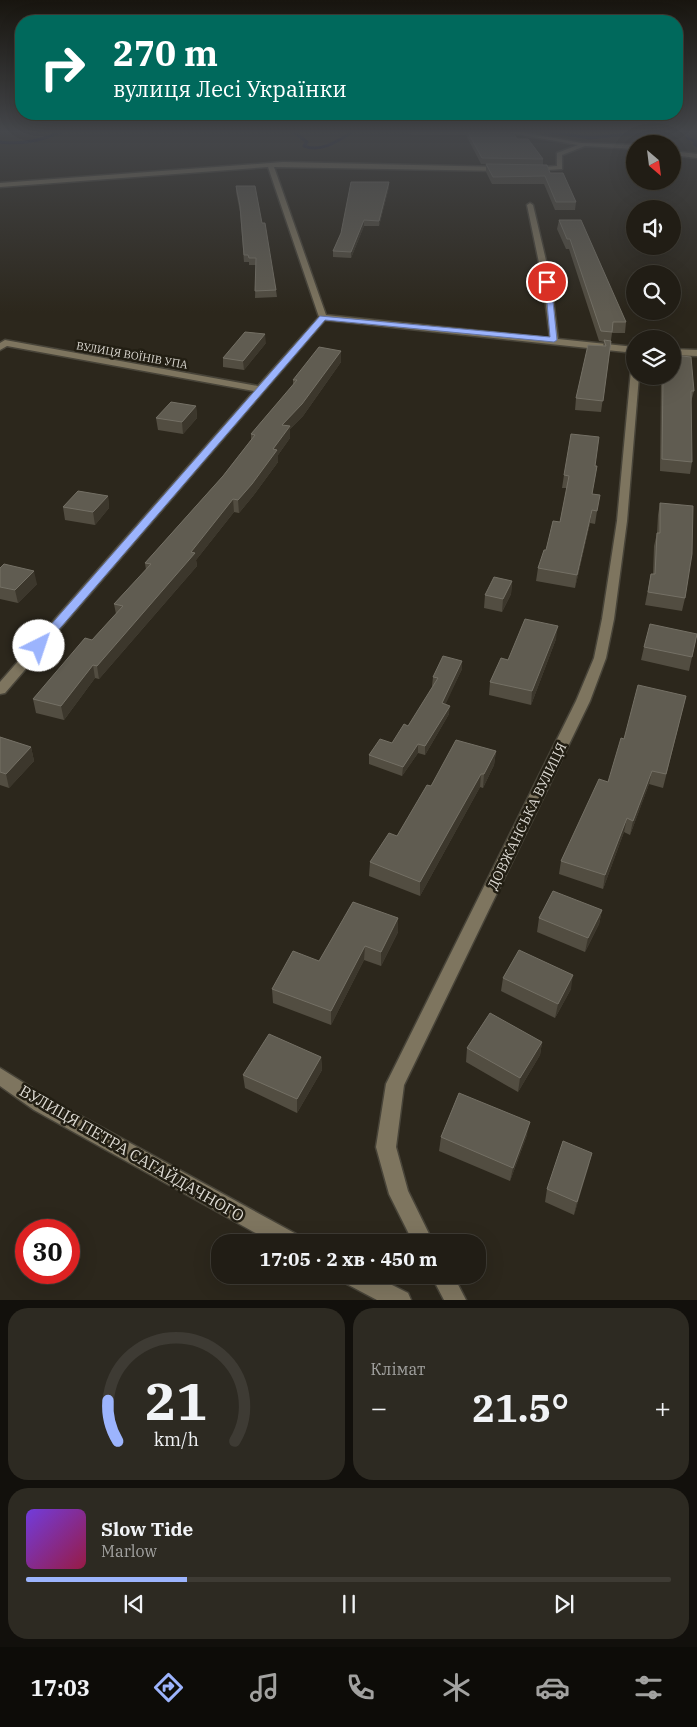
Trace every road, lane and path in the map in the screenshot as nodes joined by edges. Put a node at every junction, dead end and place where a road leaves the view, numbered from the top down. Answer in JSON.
{"nodes":[{"id":1,"x":279,"y":192,"type":"edge"},
{"id":2,"x":530,"y":205,"type":"dead end"},
{"id":3,"x":323,"y":317,"type":"junction"},
{"id":4,"x":554,"y":340,"type":"junction"},
{"id":5,"x":0,"y":347,"type":"edge"},
{"id":6,"x":626,"y":349,"type":"edge"},
{"id":7,"x":681,"y":352,"type":"edge"},
{"id":8,"x":697,"y":353,"type":"edge"},
{"id":9,"x":634,"y":385,"type":"edge"},
{"id":10,"x":261,"y":389,"type":"junction"},
{"id":11,"x":0,"y":690,"type":"edge"},
{"id":12,"x":0,"y":1076,"type":"edge"},
{"id":13,"x":277,"y":1234,"type":"edge"},
{"id":14,"x":419,"y":1234,"type":"edge"},
{"id":15,"x":368,"y":1284,"type":"edge"},
{"id":16,"x":446,"y":1284,"type":"edge"},
{"id":17,"x":401,"y":1300,"type":"edge"},
{"id":18,"x":456,"y":1300,"type":"edge"}],
"edges":[{"from":1,"to":3,"type":"street"},
{"from":2,"to":4,"type":"street"},
{"from":3,"to":4,"type":"street"},
{"from":3,"to":10,"type":"street"},
{"from":4,"to":6,"type":"street"},
{"from":5,"to":10,"type":"street","name":"ВУЛИЦЯ ВОЇНІВ УПА"},
{"from":7,"to":8,"type":"street"},
{"from":9,"to":14,"type":"street","name":"ДОВЖАНСЬКА ВУЛИЦЯ"},
{"from":10,"to":11,"type":"street"},
{"from":12,"to":13,"type":"street","name":"ВУЛИЦЯ ПЕТРА САГАЙДАЧНОГО"},
{"from":15,"to":17,"type":"street"},
{"from":16,"to":18,"type":"street"}]}
